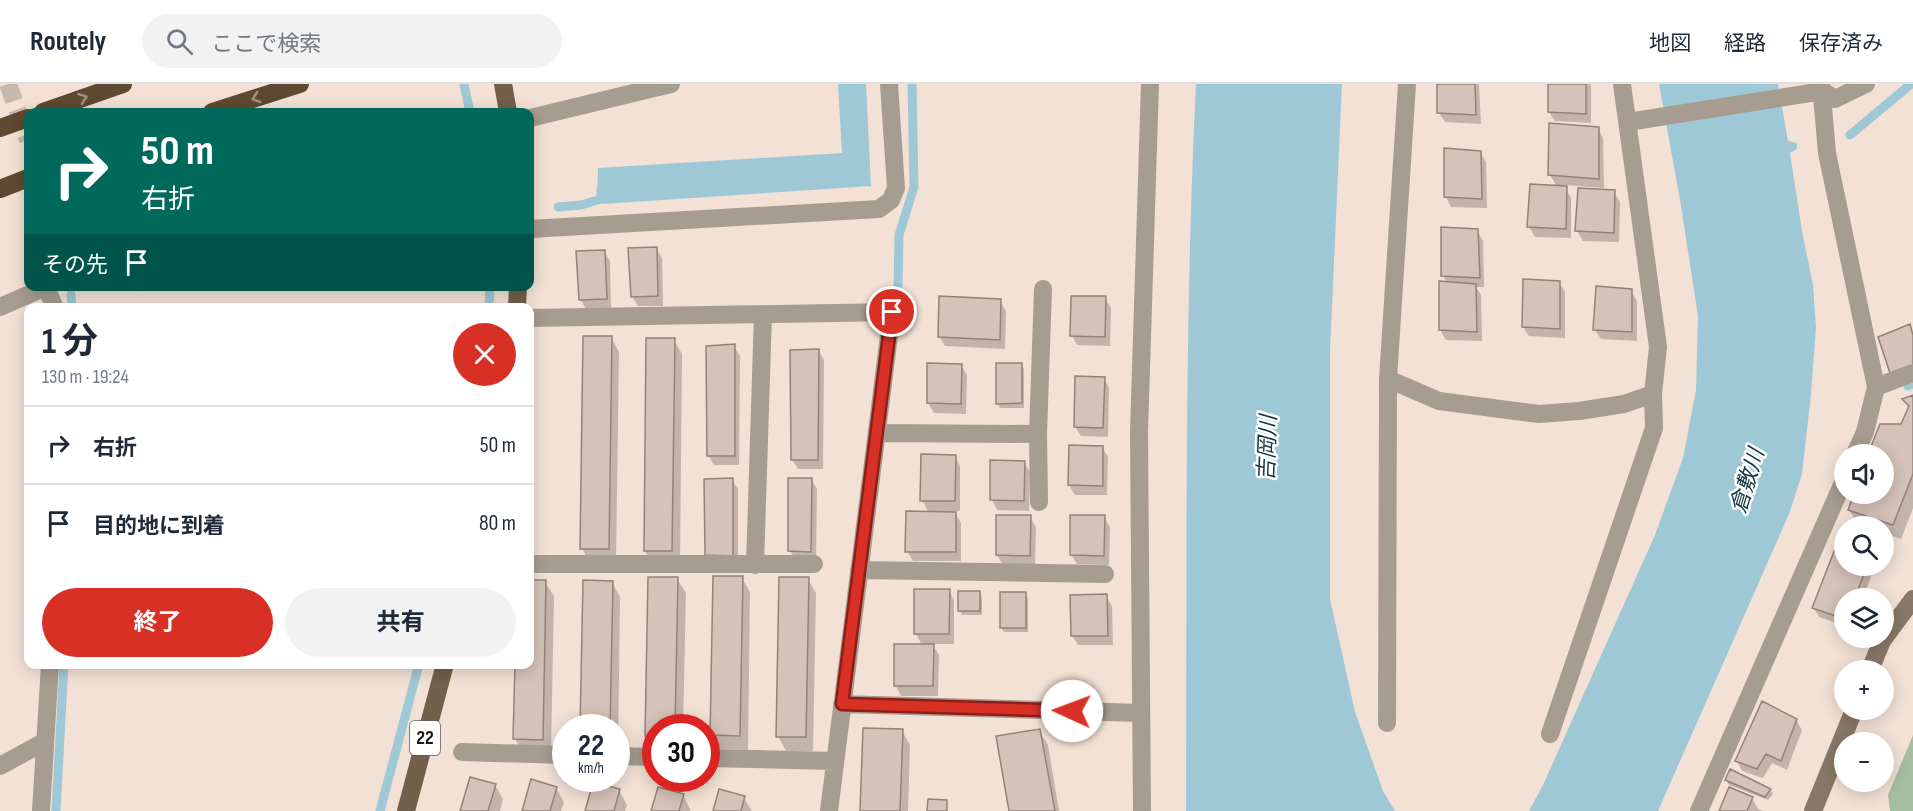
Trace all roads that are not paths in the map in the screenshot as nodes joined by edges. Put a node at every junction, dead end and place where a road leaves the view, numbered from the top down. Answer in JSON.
{"nodes":[{"id":1,"x":123,"y":84,"type":"edge"},
{"id":2,"x":300,"y":84,"type":"edge"},
{"id":3,"x":503,"y":84,"type":"edge"},
{"id":4,"x":671,"y":84,"type":"edge"},
{"id":5,"x":889,"y":84,"type":"edge"},
{"id":6,"x":1150,"y":84,"type":"edge"},
{"id":7,"x":1407,"y":84,"type":"edge"},
{"id":8,"x":1622,"y":84,"type":"edge"},
{"id":9,"x":1866,"y":84,"type":"edge"},
{"id":10,"x":1818,"y":89,"type":"edge"},
{"id":11,"x":54,"y":108,"type":"edge"},
{"id":12,"x":225,"y":108,"type":"edge"},
{"id":13,"x":507,"y":108,"type":"edge"},
{"id":14,"x":534,"y":117,"type":"edge"},
{"id":15,"x":24,"y":119,"type":"edge"},
{"id":16,"x":1633,"y":121,"type":"junction"},
{"id":17,"x":0,"y":128,"type":"edge"},
{"id":18,"x":24,"y":180,"type":"edge"},
{"id":19,"x":0,"y":189,"type":"edge"},
{"id":20,"x":534,"y":229,"type":"edge"},
{"id":21,"x":1043,"y":289,"type":"dead end"},
{"id":22,"x":38,"y":291,"type":"edge"},
{"id":23,"x":0,"y":307,"type":"edge"},
{"id":24,"x":763,"y":314,"type":"junction"},
{"id":25,"x":534,"y":318,"type":"edge"},
{"id":26,"x":1913,"y":373,"type":"edge"},
{"id":27,"x":1388,"y":379,"type":"junction"},
{"id":28,"x":1876,"y":387,"type":"junction"},
{"id":29,"x":1653,"y":394,"type":"junction"},
{"id":30,"x":877,"y":433,"type":"junction"},
{"id":31,"x":1038,"y":434,"type":"junction"},
{"id":32,"x":1860,"y":444,"type":"edge"},
{"id":33,"x":1039,"y":502,"type":"dead end"},
{"id":34,"x":1834,"y":503,"type":"edge"},
{"id":35,"x":534,"y":564,"type":"edge"},
{"id":36,"x":814,"y":564,"type":"dead end"},
{"id":37,"x":755,"y":565,"type":"junction"},
{"id":38,"x":859,"y":570,"type":"junction"},
{"id":39,"x":1105,"y":574,"type":"dead end"},
{"id":40,"x":1913,"y":599,"type":"edge"},
{"id":41,"x":1874,"y":660,"type":"edge"},
{"id":42,"x":50,"y":669,"type":"edge"},
{"id":43,"x":443,"y":669,"type":"edge"},
{"id":44,"x":842,"y":704,"type":"junction"},
{"id":45,"x":1141,"y":713,"type":"junction"},
{"id":46,"x":1850,"y":720,"type":"edge"},
{"id":47,"x":1387,"y":723,"type":"dead end"},
{"id":48,"x":1550,"y":734,"type":"dead end"},
{"id":49,"x":44,"y":742,"type":"junction"},
{"id":50,"x":462,"y":753,"type":"dead end"},
{"id":51,"x":552,"y":755,"type":"edge"},
{"id":52,"x":720,"y":758,"type":"edge"},
{"id":53,"x":835,"y":761,"type":"junction"},
{"id":54,"x":0,"y":766,"type":"edge"},
{"id":55,"x":41,"y":811,"type":"edge"},
{"id":56,"x":406,"y":811,"type":"edge"},
{"id":57,"x":828,"y":811,"type":"edge"},
{"id":58,"x":1142,"y":811,"type":"edge"},
{"id":59,"x":1699,"y":811,"type":"edge"},
{"id":60,"x":1813,"y":811,"type":"edge"}],
"edges":[{"from":11,"to":1,"type":"highway","one_way":true},
{"from":2,"to":12,"type":"highway","one_way":true},
{"from":3,"to":13,"type":"main road"},
{"from":4,"to":14,"type":"street"},
{"from":5,"to":20,"type":"street"},
{"from":6,"to":45,"type":"street"},
{"from":7,"to":27,"type":"street"},
{"from":8,"to":16,"type":"street"},
{"from":9,"to":10,"type":"street"},
{"from":10,"to":16,"type":"street"},
{"from":10,"to":28,"type":"street"},
{"from":15,"to":17,"type":"highway"},
{"from":16,"to":29,"type":"street"},
{"from":18,"to":19,"type":"highway"},
{"from":21,"to":31,"type":"street"},
{"from":22,"to":23,"type":"street"},
{"from":24,"to":25,"type":"street"},
{"from":24,"to":30,"type":"street"},
{"from":24,"to":37,"type":"street"},
{"from":26,"to":28,"type":"street"},
{"from":27,"to":29,"type":"street"},
{"from":27,"to":47,"type":"street"},
{"from":28,"to":32,"type":"street"},
{"from":29,"to":48,"type":"street"},
{"from":30,"to":31,"type":"street"},
{"from":30,"to":38,"type":"street"},
{"from":31,"to":33,"type":"street"},
{"from":34,"to":59,"type":"street"},
{"from":35,"to":37,"type":"street"},
{"from":36,"to":37,"type":"street"},
{"from":38,"to":39,"type":"street"},
{"from":38,"to":44,"type":"street"},
{"from":40,"to":41,"type":"street"},
{"from":42,"to":49,"type":"street"},
{"from":43,"to":56,"type":"main road","number":"22"},
{"from":44,"to":45,"type":"street"},
{"from":44,"to":53,"type":"street"},
{"from":45,"to":58,"type":"street"},
{"from":46,"to":60,"type":"street"},
{"from":49,"to":54,"type":"street"},
{"from":49,"to":55,"type":"street"},
{"from":50,"to":51,"type":"street"},
{"from":52,"to":53,"type":"street"},
{"from":53,"to":57,"type":"street"}]}
